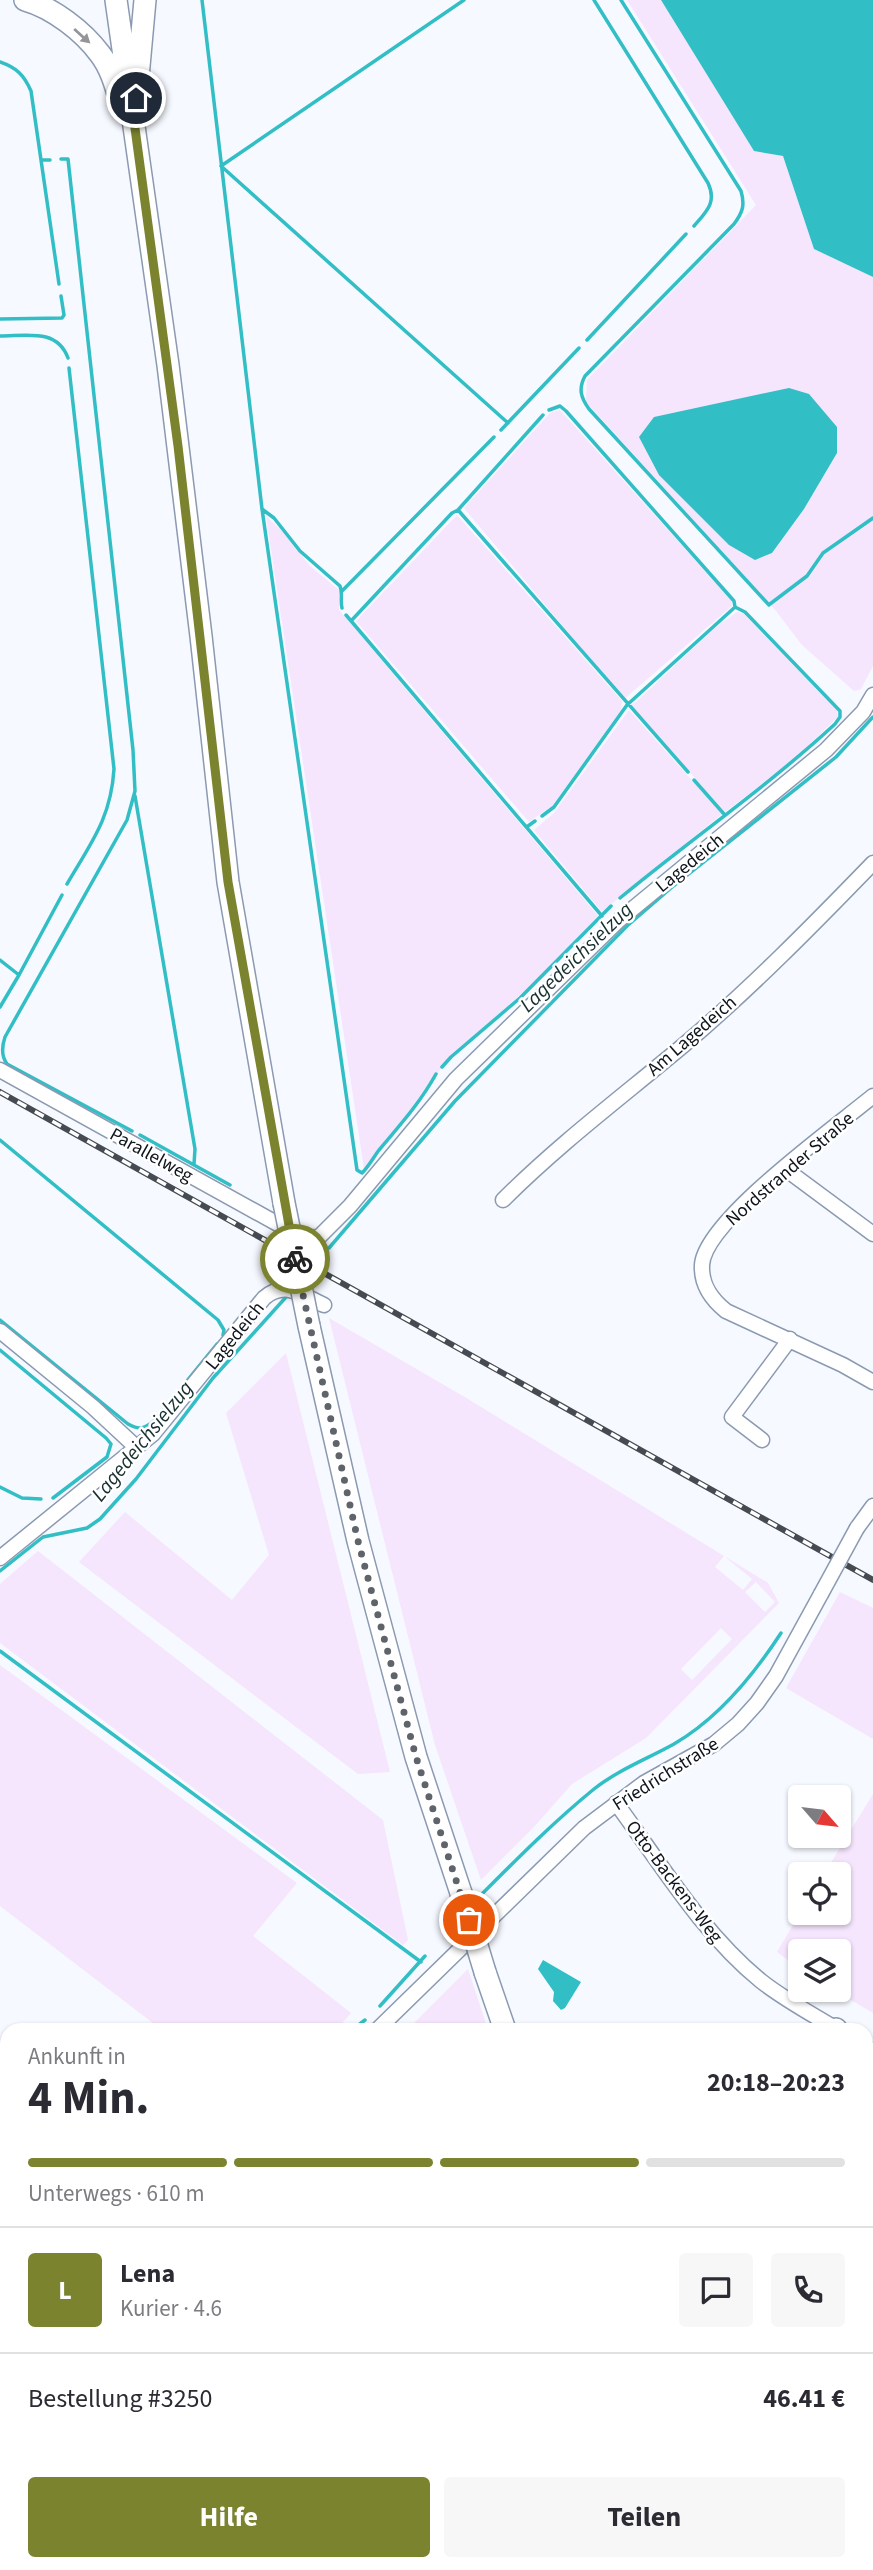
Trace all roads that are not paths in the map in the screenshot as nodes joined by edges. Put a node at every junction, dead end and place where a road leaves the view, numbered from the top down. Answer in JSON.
{"nodes":[{"id":1,"x":25,"y":0,"type":"edge"},
{"id":2,"x":116,"y":0,"type":"edge"},
{"id":3,"x":145,"y":0,"type":"edge"},
{"id":4,"x":135,"y":129,"type":"junction"},
{"id":5,"x":873,"y":695,"type":"edge"},
{"id":6,"x":873,"y":863,"type":"edge"},
{"id":7,"x":0,"y":1070,"type":"edge"},
{"id":8,"x":873,"y":1096,"type":"edge"},
{"id":9,"x":784,"y":1168,"type":"junction"},
{"id":10,"x":503,"y":1200,"type":"dead end"},
{"id":11,"x":873,"y":1234,"type":"edge"},
{"id":12,"x":303,"y":1238,"type":"joint"},
{"id":13,"x":324,"y":1305,"type":"dead end"},
{"id":14,"x":0,"y":1331,"type":"edge"},
{"id":15,"x":790,"y":1339,"type":"junction"},
{"id":16,"x":873,"y":1382,"type":"edge"},
{"id":17,"x":762,"y":1440,"type":"dead end"},
{"id":18,"x":136,"y":1447,"type":"junction"},
{"id":19,"x":873,"y":1506,"type":"edge"},
{"id":20,"x":0,"y":1558,"type":"edge"},
{"id":21,"x":616,"y":1803,"type":"junction"},
{"id":22,"x":384,"y":2023,"type":"edge"},
{"id":23,"x":503,"y":2023,"type":"edge"},
{"id":24,"x":825,"y":2023,"type":"edge"}],
"edges":[{"from":1,"to":4,"type":"highway","one_way":true},
{"from":2,"to":4,"type":"highway"},
{"from":3,"to":4,"type":"highway"},
{"from":4,"to":23,"type":"highway","bridge":true},
{"from":5,"to":12,"type":"street","name":"Lagedeich"},
{"from":6,"to":10,"type":"street","name":"Am Lagedeich"},
{"from":7,"to":12,"type":"street","name":"Parallelweg"},
{"from":8,"to":9,"type":"street","name":"Nordstrander Straße"},
{"from":9,"to":11,"type":"street"},
{"from":9,"to":15,"type":"street","name":"Nordstrander Straße"},
{"from":13,"to":18,"type":"street","name":"Lagedeich"},
{"from":14,"to":18,"type":"street"},
{"from":15,"to":16,"type":"street"},
{"from":15,"to":17,"type":"street"},
{"from":18,"to":20,"type":"street","name":"Lagedeich"},
{"from":19,"to":21,"type":"street","name":"Friedrichstraße","bridge":true},
{"from":21,"to":22,"type":"street","name":"Friedrichstraße"},
{"from":21,"to":24,"type":"street","name":"Otto-Backens-Weg"}]}
